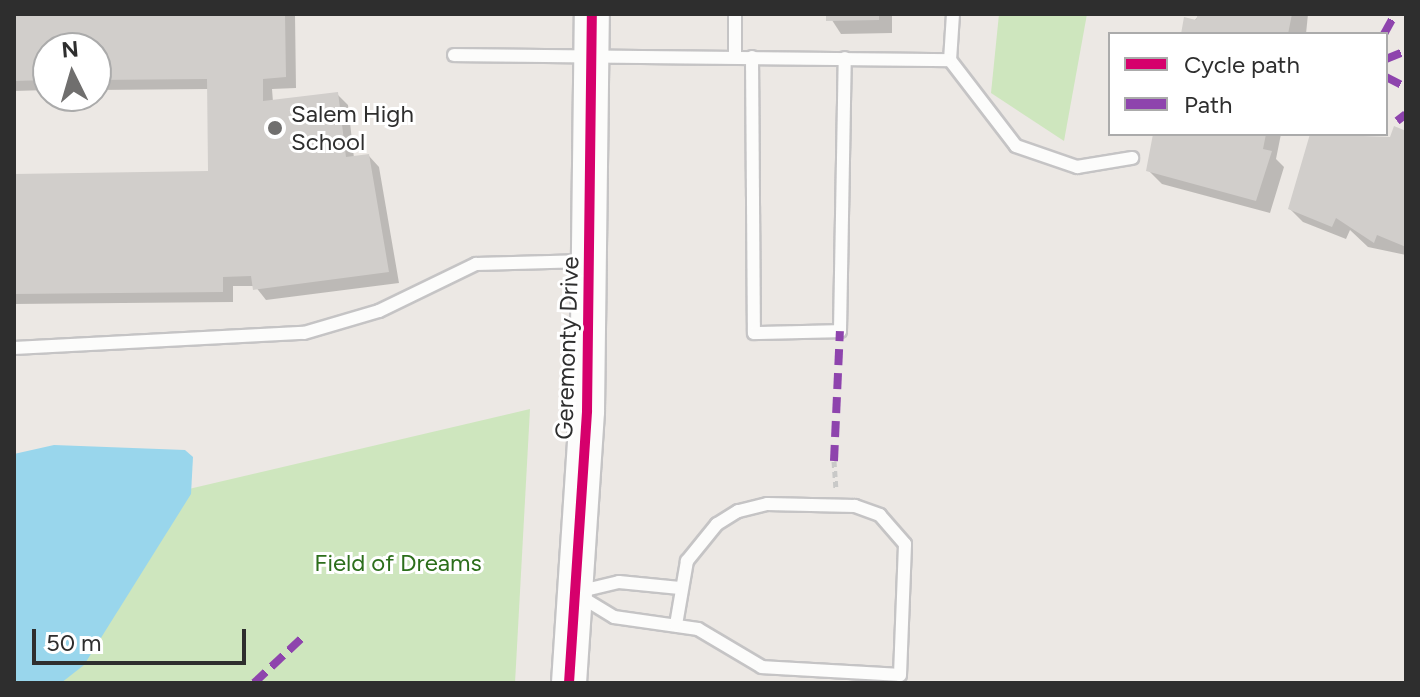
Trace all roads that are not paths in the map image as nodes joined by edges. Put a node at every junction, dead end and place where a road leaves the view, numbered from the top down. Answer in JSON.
{"nodes":[{"id":1,"x":592,"y":14,"type":"edge"},
{"id":2,"x":735,"y":14,"type":"edge"},
{"id":3,"x":953,"y":14,"type":"edge"},
{"id":4,"x":454,"y":55,"type":"dead end"},
{"id":5,"x":593,"y":55,"type":"junction"},
{"id":6,"x":735,"y":57,"type":"junction"},
{"id":7,"x":752,"y":57,"type":"junction"},
{"id":8,"x":845,"y":58,"type":"junction"},
{"id":9,"x":950,"y":60,"type":"junction"},
{"id":10,"x":1132,"y":158,"type":"dead end"},
{"id":11,"x":590,"y":261,"type":"junction"},
{"id":12,"x":14,"y":348,"type":"edge"},
{"id":13,"x":680,"y":588,"type":"junction"},
{"id":14,"x":575,"y":593,"type":"junction"},
{"id":15,"x":676,"y":625,"type":"junction"},
{"id":16,"x":901,"y":679,"type":"edge"},
{"id":17,"x":569,"y":683,"type":"edge"}],
"edges":[{"from":1,"to":5,"type":"street","name":"Geremonty Drive"},
{"from":2,"to":6,"type":"lane"},
{"from":3,"to":9,"type":"lane"},
{"from":4,"to":5,"type":"lane"},
{"from":5,"to":6,"type":"lane"},
{"from":5,"to":11,"type":"street","name":"Geremonty Drive"},
{"from":6,"to":7,"type":"lane"},
{"from":7,"to":8,"type":"lane"},
{"from":7,"to":8,"type":"lane"},
{"from":8,"to":9,"type":"lane"},
{"from":9,"to":10,"type":"lane"},
{"from":11,"to":12,"type":"lane"},
{"from":11,"to":14,"type":"street","name":"Geremonty Drive"},
{"from":13,"to":14,"type":"lane"},
{"from":13,"to":15,"type":"lane"},
{"from":13,"to":16,"type":"lane"},
{"from":14,"to":15,"type":"lane"},
{"from":14,"to":17,"type":"street","name":"Geremonty Drive"},
{"from":15,"to":16,"type":"lane"}]}
